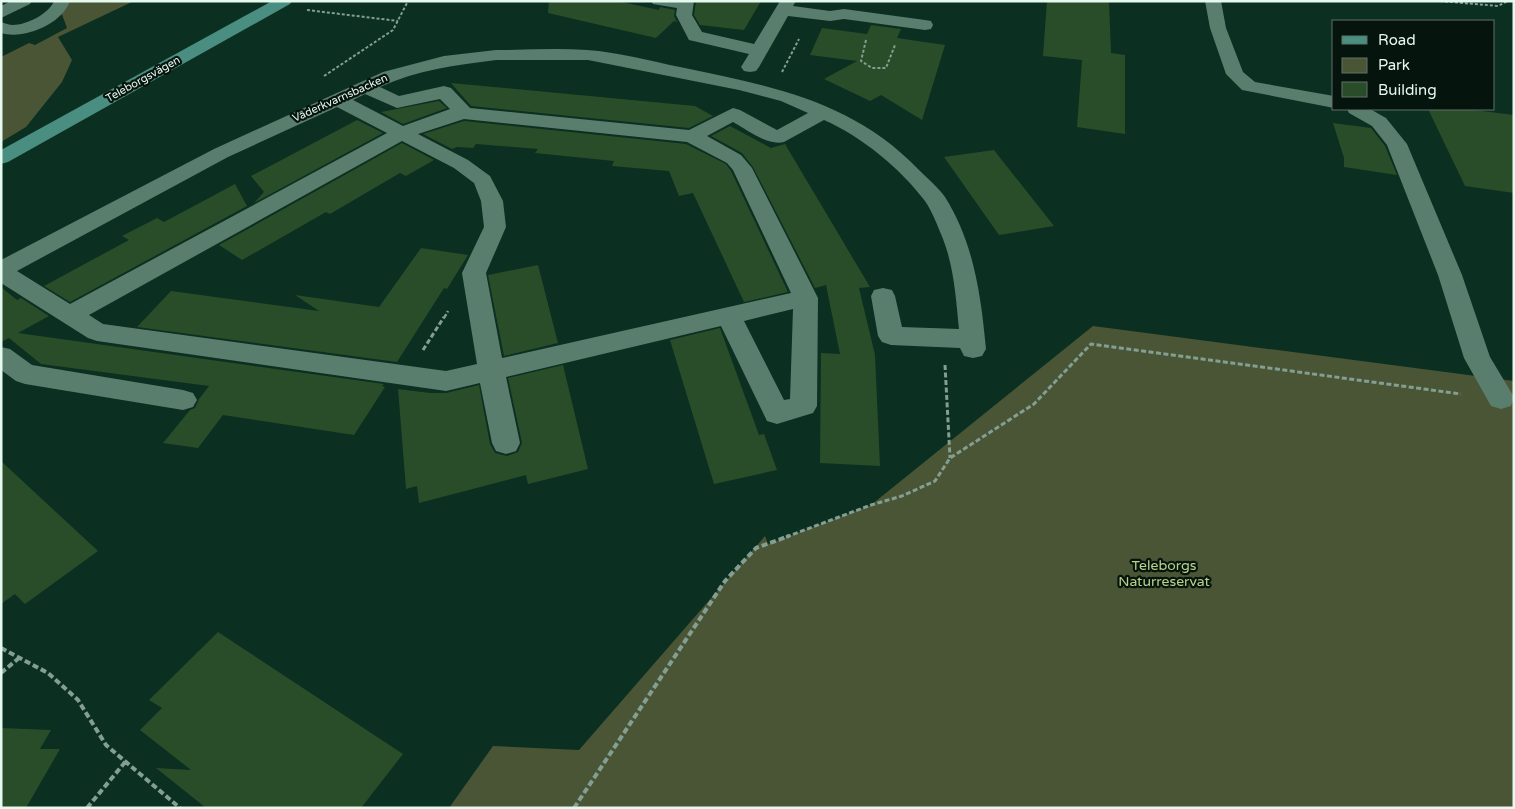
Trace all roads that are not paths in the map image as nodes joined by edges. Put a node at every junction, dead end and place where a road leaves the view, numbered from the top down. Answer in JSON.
{"nodes":[{"id":1,"x":24,"y":1,"type":"edge"},
{"id":2,"x":62,"y":1,"type":"edge"},
{"id":3,"x":284,"y":1,"type":"edge"},
{"id":4,"x":659,"y":1,"type":"edge"},
{"id":5,"x":1212,"y":1,"type":"edge"},
{"id":6,"x":685,"y":2,"type":"edge"},
{"id":7,"x":786,"y":6,"type":"edge"},
{"id":8,"x":1,"y":13,"type":"edge"},
{"id":9,"x":920,"y":24,"type":"road end"},
{"id":10,"x":1,"y":26,"type":"edge"},
{"id":11,"x":760,"y":51,"type":"junction"},
{"id":12,"x":740,"y":85,"type":"junction"},
{"id":13,"x":364,"y":87,"type":"junction"},
{"id":14,"x":337,"y":99,"type":"junction"},
{"id":15,"x":1332,"y":102,"type":"edge"},
{"id":16,"x":1358,"y":110,"type":"edge"},
{"id":17,"x":824,"y":112,"type":"junction"},
{"id":18,"x":464,"y":114,"type":"junction"},
{"id":19,"x":402,"y":133,"type":"junction"},
{"id":20,"x":692,"y":136,"type":"junction"},
{"id":21,"x":1,"y":158,"type":"edge"},
{"id":22,"x":1,"y":271,"type":"edge"},
{"id":23,"x":883,"y":296,"type":"dead end"},
{"id":24,"x":806,"y":298,"type":"junction"},
{"id":25,"x":70,"y":315,"type":"junction"},
{"id":26,"x":729,"y":316,"type":"junction"},
{"id":27,"x":1,"y":356,"type":"edge"},
{"id":28,"x":491,"y":371,"type":"junction"},
{"id":29,"x":1501,"y":399,"type":"road end"},
{"id":30,"x":183,"y":400,"type":"dead end"},
{"id":31,"x":506,"y":443,"type":"dead end"}],
"edges":[{"from":1,"to":8,"type":"street"},
{"from":2,"to":10,"type":"street"},
{"from":3,"to":21,"type":"main road","name":"Teleborgsvägen"},
{"from":4,"to":6,"type":"street"},
{"from":5,"to":15,"type":"street"},
{"from":6,"to":11,"type":"street"},
{"from":7,"to":9,"type":"street"},
{"from":7,"to":11,"type":"street"},
{"from":11,"to":12,"type":"street"},
{"from":12,"to":13,"type":"street","name":"Väderkvarnsbacken"},
{"from":12,"to":17,"type":"street","name":"Väderkvarnsbacken"},
{"from":13,"to":14,"type":"street","name":"Väderkvarnsbacken"},
{"from":13,"to":18,"type":"street"},
{"from":14,"to":19,"type":"street"},
{"from":14,"to":22,"type":"street","name":"Väderkvarnsbacken"},
{"from":16,"to":29,"type":"street"},
{"from":17,"to":20,"type":"street"},
{"from":17,"to":23,"type":"street","name":"Väderkvarnsbacken"},
{"from":18,"to":19,"type":"street"},
{"from":18,"to":20,"type":"street"},
{"from":19,"to":25,"type":"street"},
{"from":19,"to":28,"type":"street"},
{"from":20,"to":24,"type":"street"},
{"from":22,"to":25,"type":"street"},
{"from":24,"to":26,"type":"street"},
{"from":24,"to":26,"type":"street"},
{"from":25,"to":28,"type":"street"},
{"from":26,"to":28,"type":"street"},
{"from":27,"to":30,"type":"street"},
{"from":28,"to":31,"type":"street"}]}
